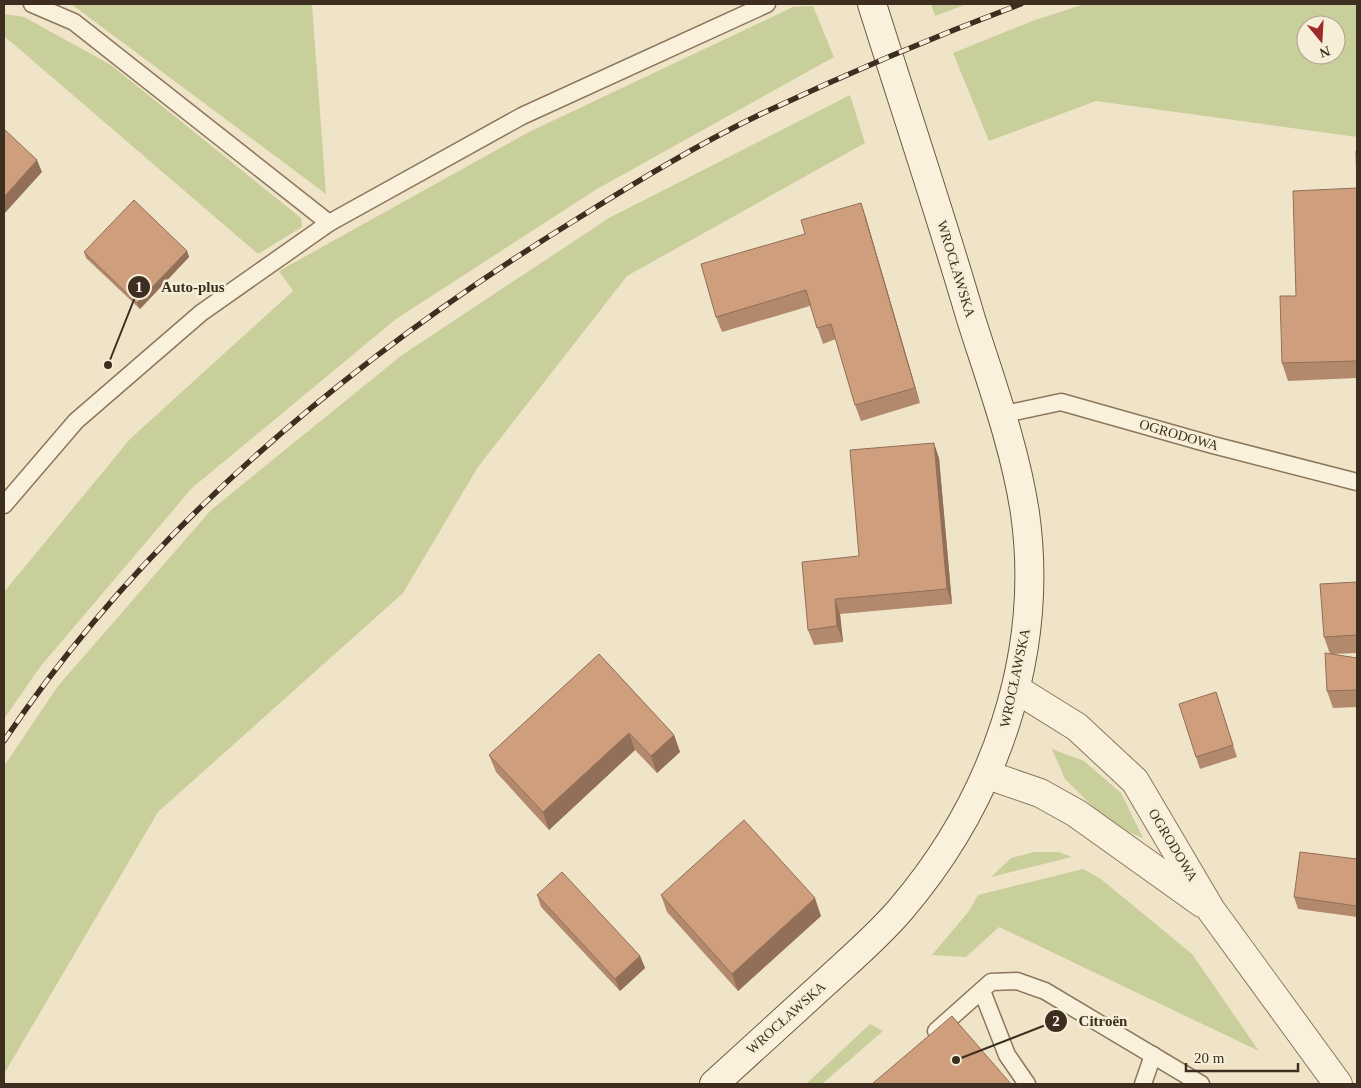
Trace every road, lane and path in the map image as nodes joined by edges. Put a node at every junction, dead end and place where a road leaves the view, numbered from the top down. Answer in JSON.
{"nodes":[{"id":1,"x":32,"y":4,"type":"edge"},
{"id":2,"x":767,"y":4,"type":"edge"},
{"id":3,"x":872,"y":4,"type":"edge"},
{"id":4,"x":329,"y":223,"type":"junction"},
{"id":5,"x":1000,"y":415,"type":"junction"},
{"id":6,"x":1357,"y":482,"type":"edge"},
{"id":7,"x":4,"y":505,"type":"edge"},
{"id":8,"x":1016,"y":689,"type":"junction"},
{"id":9,"x":988,"y":774,"type":"junction"},
{"id":10,"x":1211,"y":910,"type":"junction"},
{"id":11,"x":982,"y":991,"type":"junction"},
{"id":12,"x":924,"y":1042,"type":"edge"},
{"id":13,"x":1154,"y":1055,"type":"junction"},
{"id":14,"x":714,"y":1084,"type":"edge"},
{"id":15,"x":1027,"y":1084,"type":"edge"},
{"id":16,"x":1143,"y":1084,"type":"edge"},
{"id":17,"x":1200,"y":1084,"type":"edge"},
{"id":18,"x":1338,"y":1084,"type":"edge"}],
"edges":[{"from":1,"to":4,"type":"lane"},
{"from":2,"to":4,"type":"lane"},
{"from":3,"to":5,"type":"main road","name":"WROCŁAWSKA"},
{"from":4,"to":7,"type":"lane"},
{"from":5,"to":6,"type":"lane","name":"OGRODOWA"},
{"from":5,"to":8,"type":"main road","name":"WROCŁAWSKA"},
{"from":8,"to":9,"type":"main road","name":"WROCŁAWSKA"},
{"from":8,"to":10,"type":"main road","name":"OGRODOWA"},
{"from":9,"to":10,"type":"main road","name":"OGRODOWA"},
{"from":9,"to":14,"type":"main road","name":"WROCŁAWSKA"},
{"from":10,"to":18,"type":"main road","name":"OGRODOWA"},
{"from":11,"to":12,"type":"lane"},
{"from":11,"to":13,"type":"lane"},
{"from":11,"to":15,"type":"lane"},
{"from":13,"to":16,"type":"lane"},
{"from":13,"to":17,"type":"lane"}]}
